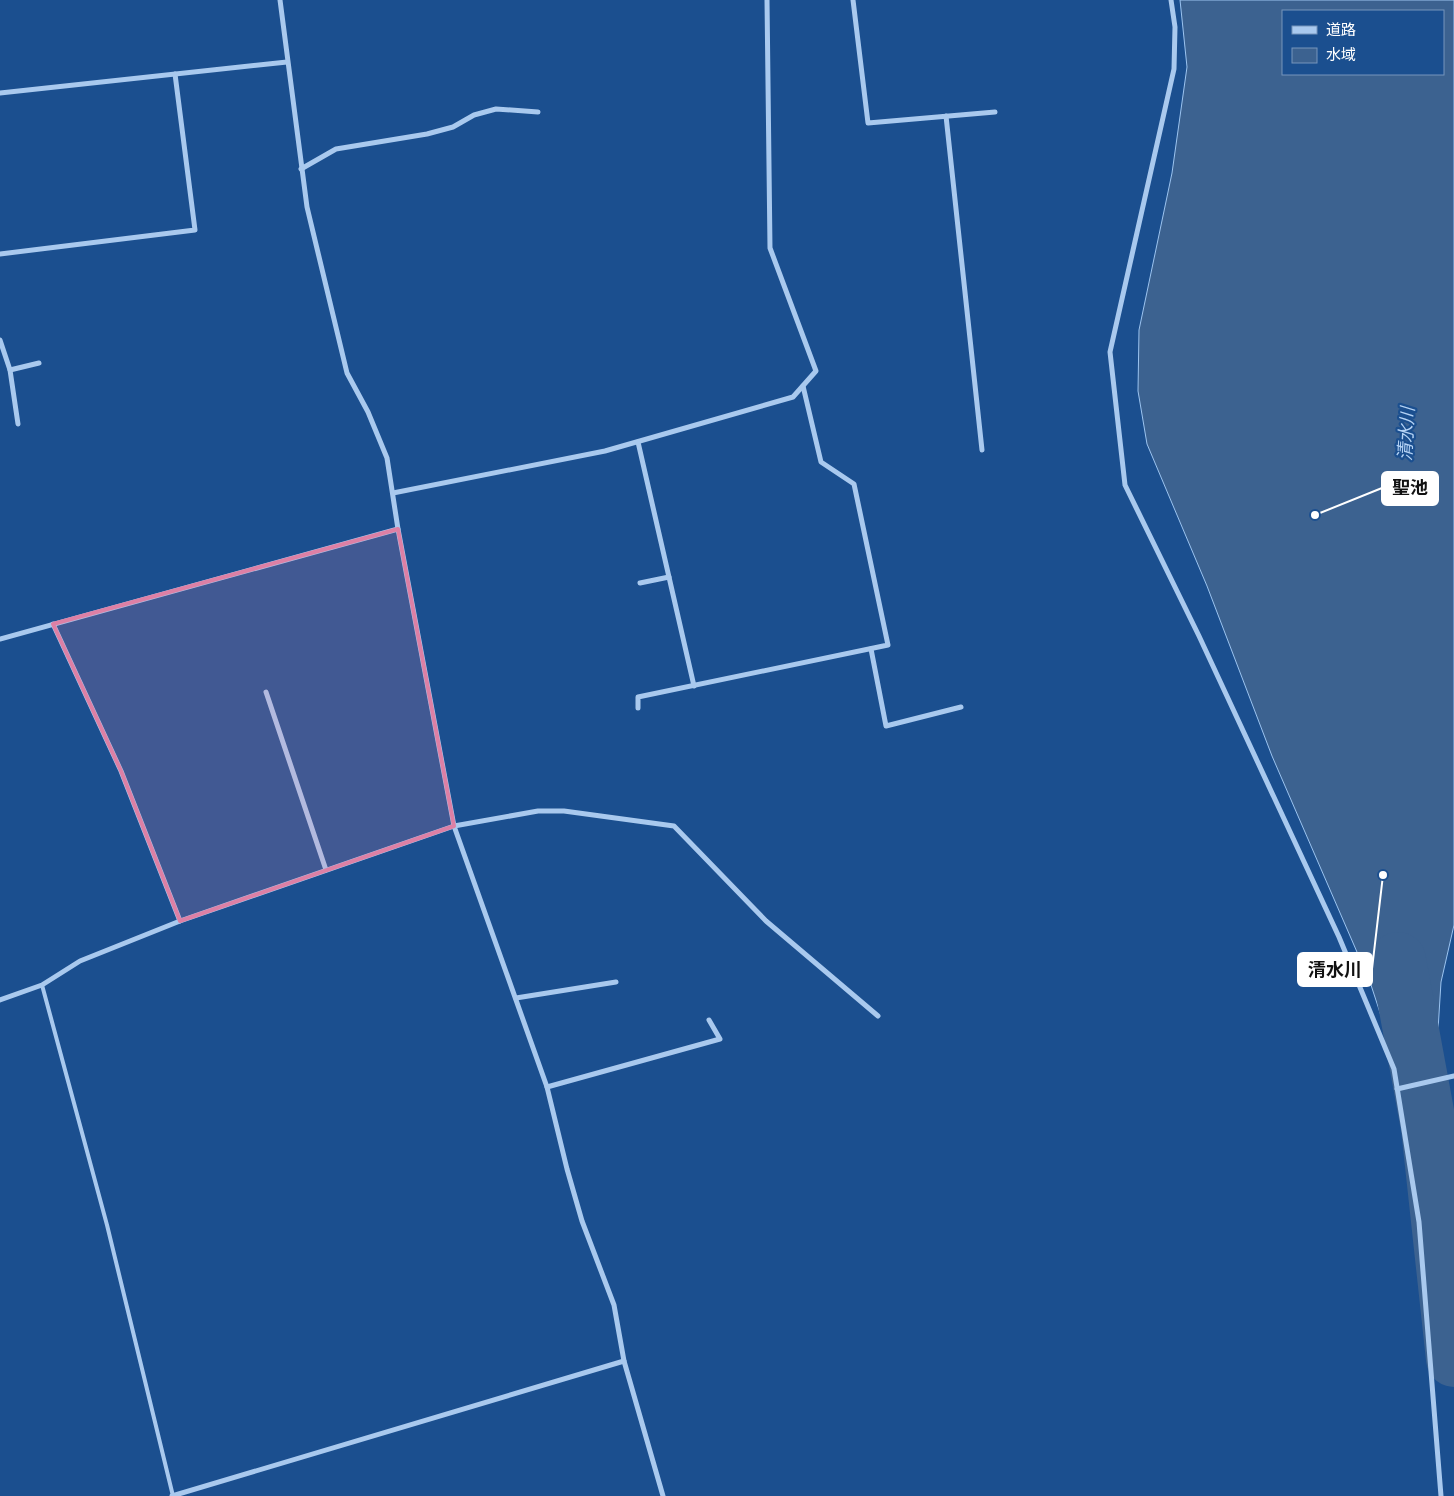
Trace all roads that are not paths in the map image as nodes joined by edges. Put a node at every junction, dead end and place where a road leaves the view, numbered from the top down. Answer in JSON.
{"nodes":[{"id":1,"x":280,"y":0,"type":"edge"},
{"id":2,"x":767,"y":0,"type":"edge"},
{"id":3,"x":853,"y":0,"type":"edge"},
{"id":4,"x":1171,"y":0,"type":"edge"},
{"id":5,"x":287,"y":62,"type":"junction"},
{"id":6,"x":175,"y":74,"type":"junction"},
{"id":7,"x":0,"y":93,"type":"edge"},
{"id":8,"x":538,"y":112,"type":"dead end"},
{"id":9,"x":995,"y":112,"type":"dead end"},
{"id":10,"x":946,"y":116,"type":"junction"},
{"id":11,"x":302,"y":169,"type":"junction"},
{"id":12,"x":0,"y":254,"type":"edge"},
{"id":13,"x":0,"y":340,"type":"edge"},
{"id":14,"x":39,"y":363,"type":"dead end"},
{"id":15,"x":10,"y":370,"type":"junction"},
{"id":16,"x":802,"y":386,"type":"junction"},
{"id":17,"x":18,"y":424,"type":"dead end"},
{"id":18,"x":638,"y":442,"type":"junction"},
{"id":19,"x":982,"y":450,"type":"dead end"},
{"id":20,"x":393,"y":493,"type":"junction"},
{"id":21,"x":398,"y":529,"type":"junction"},
{"id":22,"x":669,"y":577,"type":"junction"},
{"id":23,"x":640,"y":583,"type":"dead end"},
{"id":24,"x":53,"y":624,"type":"junction"},
{"id":25,"x":0,"y":638,"type":"edge"},
{"id":26,"x":871,"y":648,"type":"junction"},
{"id":27,"x":694,"y":686,"type":"junction"},
{"id":28,"x":266,"y":692,"type":"dead end"},
{"id":29,"x":961,"y":707,"type":"dead end"},
{"id":30,"x":638,"y":708,"type":"dead end"},
{"id":31,"x":454,"y":826,"type":"junction"},
{"id":32,"x":326,"y":870,"type":"junction"},
{"id":33,"x":180,"y":922,"type":"junction"},
{"id":34,"x":616,"y":982,"type":"dead end"},
{"id":35,"x":42,"y":985,"type":"junction"},
{"id":36,"x":516,"y":998,"type":"junction"},
{"id":37,"x":0,"y":1000,"type":"edge"},
{"id":38,"x":878,"y":1016,"type":"dead end"},
{"id":39,"x":709,"y":1020,"type":"dead end"},
{"id":40,"x":1454,"y":1076,"type":"edge"},
{"id":41,"x":547,"y":1087,"type":"junction"},
{"id":42,"x":1397,"y":1089,"type":"junction"},
{"id":43,"x":624,"y":1361,"type":"junction"},
{"id":44,"x":172,"y":1496,"type":"edge"},
{"id":45,"x":663,"y":1496,"type":"edge"},
{"id":46,"x":1441,"y":1496,"type":"edge"}],
"edges":[{"from":1,"to":5,"type":"street"},
{"from":2,"to":16,"type":"street"},
{"from":3,"to":10,"type":"street"},
{"from":4,"to":42,"type":"street"},
{"from":5,"to":6,"type":"street"},
{"from":5,"to":11,"type":"street"},
{"from":6,"to":7,"type":"street"},
{"from":6,"to":12,"type":"street"},
{"from":8,"to":11,"type":"street"},
{"from":9,"to":10,"type":"street"},
{"from":10,"to":19,"type":"street"},
{"from":11,"to":20,"type":"street"},
{"from":13,"to":15,"type":"street"},
{"from":14,"to":15,"type":"street"},
{"from":15,"to":17,"type":"street"},
{"from":16,"to":18,"type":"street"},
{"from":16,"to":26,"type":"street"},
{"from":18,"to":20,"type":"street"},
{"from":18,"to":22,"type":"street"},
{"from":20,"to":21,"type":"street"},
{"from":21,"to":24,"type":"street"},
{"from":21,"to":31,"type":"street"},
{"from":22,"to":23,"type":"street"},
{"from":22,"to":27,"type":"street"},
{"from":24,"to":25,"type":"street"},
{"from":24,"to":33,"type":"street"},
{"from":26,"to":27,"type":"street"},
{"from":26,"to":29,"type":"street"},
{"from":27,"to":30,"type":"street"},
{"from":28,"to":32,"type":"street"},
{"from":31,"to":32,"type":"street"},
{"from":31,"to":36,"type":"street"},
{"from":31,"to":38,"type":"street"},
{"from":32,"to":33,"type":"street"},
{"from":33,"to":35,"type":"street"},
{"from":34,"to":36,"type":"street"},
{"from":35,"to":37,"type":"street"},
{"from":35,"to":44,"type":"lane"},
{"from":36,"to":41,"type":"street"},
{"from":39,"to":41,"type":"street"},
{"from":40,"to":42,"type":"street"},
{"from":41,"to":43,"type":"street"},
{"from":42,"to":46,"type":"street"},
{"from":43,"to":44,"type":"street"},
{"from":43,"to":45,"type":"street"}]}
